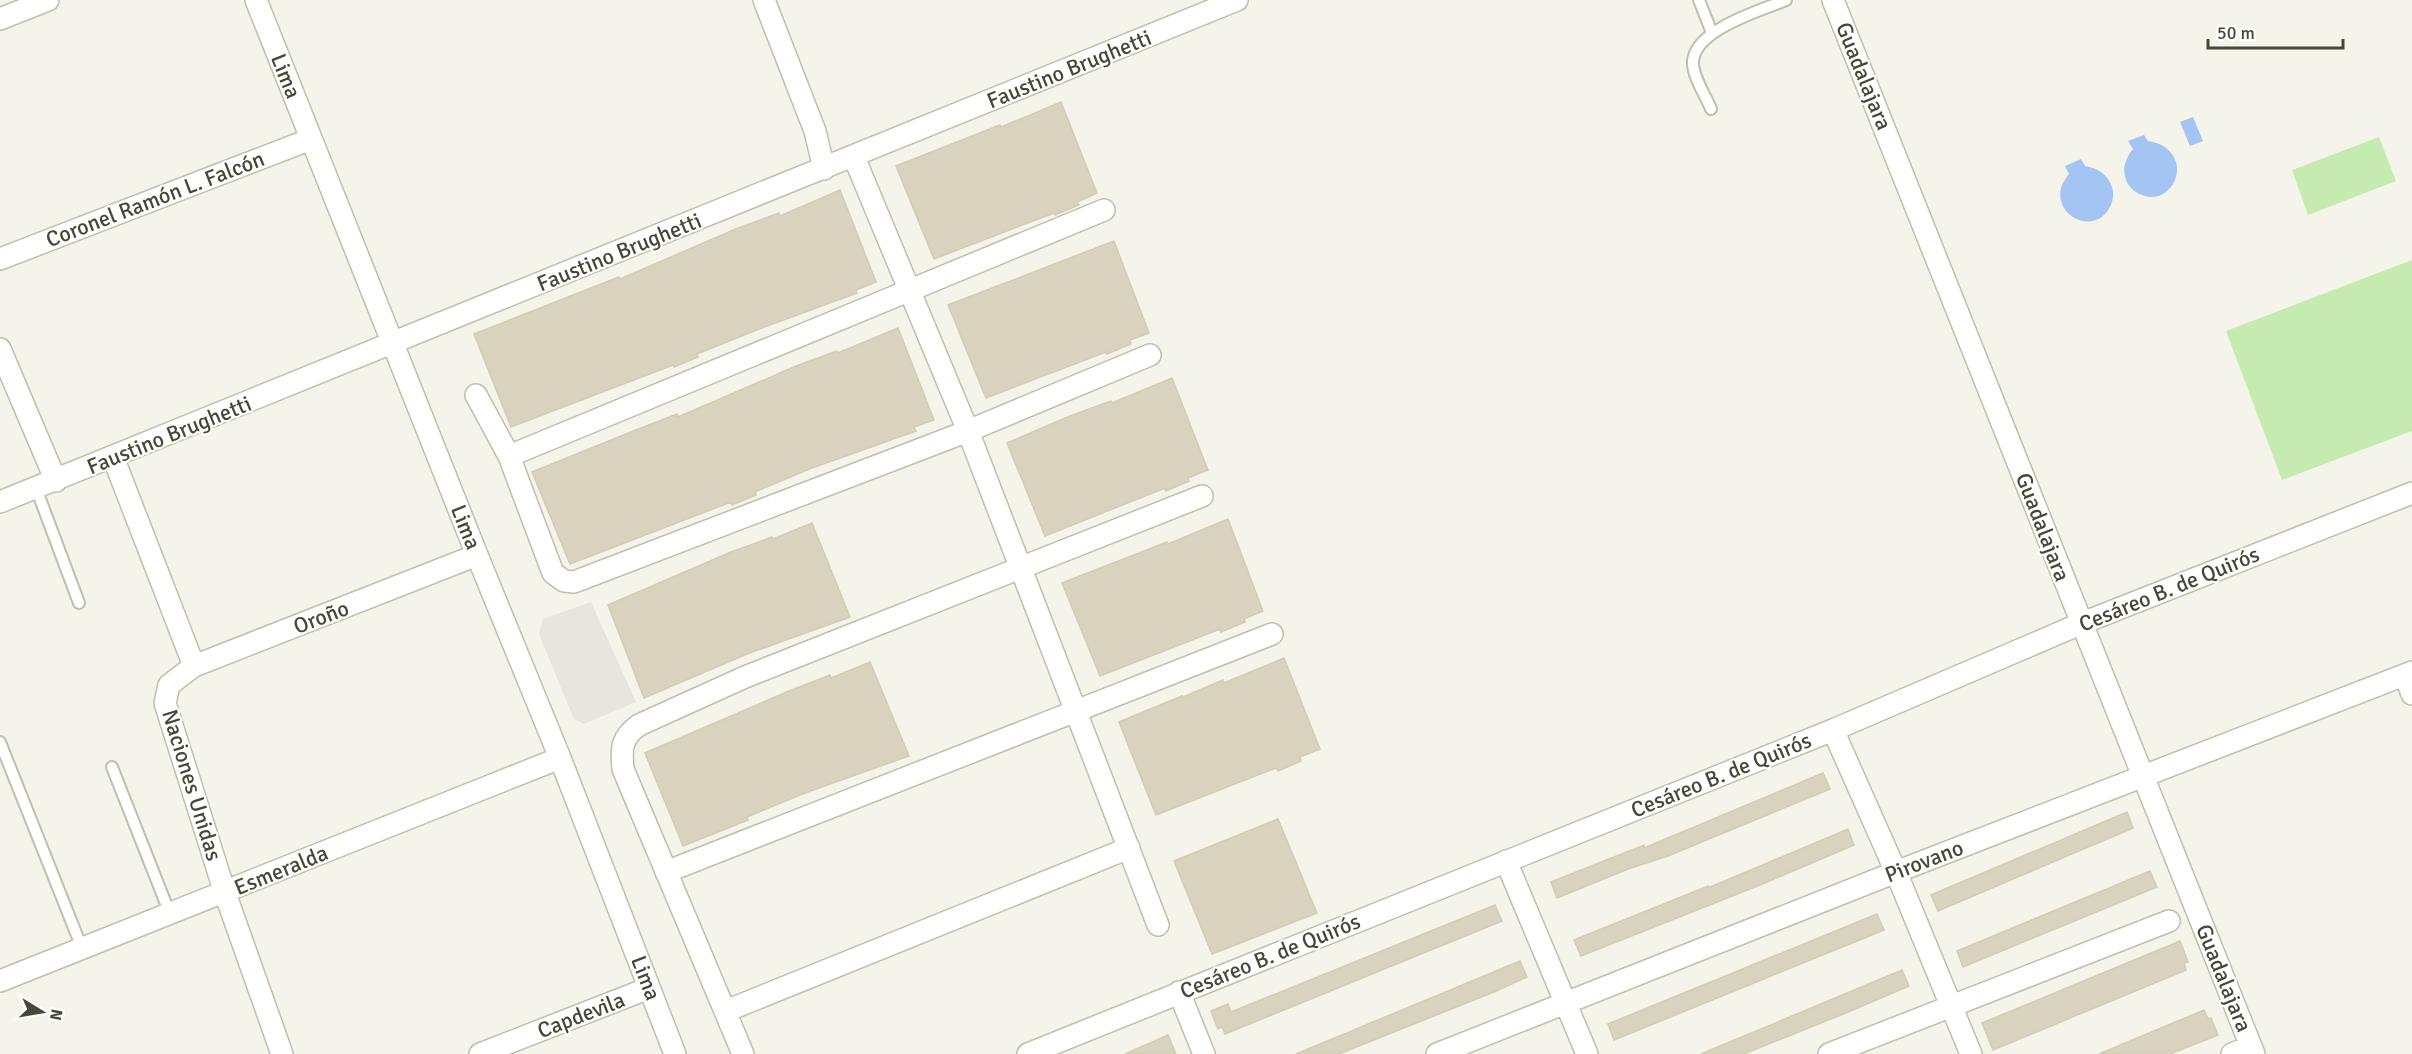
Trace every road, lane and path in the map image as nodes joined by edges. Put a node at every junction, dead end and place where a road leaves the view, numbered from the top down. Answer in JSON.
{"nodes":[{"id":1,"x":48,"y":0,"type":"edge"},
{"id":2,"x":256,"y":0,"type":"edge"},
{"id":3,"x":764,"y":0,"type":"edge"},
{"id":4,"x":1237,"y":0,"type":"edge"},
{"id":5,"x":1699,"y":0,"type":"edge"},
{"id":6,"x":1786,"y":0,"type":"edge"},
{"id":7,"x":1833,"y":0,"type":"edge"},
{"id":8,"x":0,"y":19,"type":"edge"},
{"id":9,"x":1712,"y":33,"type":"junction"},
{"id":10,"x":1711,"y":109,"type":"dead end"},
{"id":11,"x":311,"y":139,"type":"junction"},
{"id":12,"x":854,"y":157,"type":"junction"},
{"id":13,"x":824,"y":169,"type":"junction"},
{"id":14,"x":1104,"y":210,"type":"dead end"},
{"id":15,"x":0,"y":259,"type":"edge"},
{"id":16,"x":909,"y":290,"type":"junction"},
{"id":17,"x":393,"y":344,"type":"junction"},
{"id":18,"x":0,"y":349,"type":"edge"},
{"id":19,"x":1150,"y":355,"type":"dead end"},
{"id":20,"x":476,"y":395,"type":"dead end"},
{"id":21,"x":968,"y":430,"type":"junction"},
{"id":22,"x":508,"y":456,"type":"junction"},
{"id":23,"x":113,"y":457,"type":"junction"},
{"id":24,"x":46,"y":485,"type":"junction"},
{"id":25,"x":2412,"y":494,"type":"edge"},
{"id":26,"x":1202,"y":496,"type":"dead end"},
{"id":27,"x":0,"y":502,"type":"edge"},
{"id":28,"x":477,"y":555,"type":"junction"},
{"id":29,"x":1021,"y":568,"type":"junction"},
{"id":30,"x":79,"y":603,"type":"dead end"},
{"id":31,"x":2080,"y":624,"type":"junction"},
{"id":32,"x":1272,"y":634,"type":"dead end"},
{"id":33,"x":194,"y":666,"type":"junction"},
{"id":34,"x":2410,"y":680,"type":"edge"},
{"id":35,"x":169,"y":685,"type":"joint"},
{"id":36,"x":1076,"y":711,"type":"junction"},
{"id":37,"x":1833,"y":730,"type":"junction"},
{"id":38,"x":0,"y":742,"type":"edge"},
{"id":39,"x":560,"y":758,"type":"junction"},
{"id":40,"x":112,"y":767,"type":"dead end"},
{"id":41,"x":2143,"y":777,"type":"junction"},
{"id":42,"x":1129,"y":848,"type":"junction"},
{"id":43,"x":1506,"y":861,"type":"junction"},
{"id":44,"x":666,"y":872,"type":"junction"},
{"id":45,"x":1896,"y":872,"type":"junction"},
{"id":46,"x":225,"y":893,"type":"junction"},
{"id":47,"x":170,"y":914,"type":"junction"},
{"id":48,"x":2169,"y":921,"type":"dead end"},
{"id":49,"x":1158,"y":925,"type":"dead end"},
{"id":50,"x":82,"y":948,"type":"junction"},
{"id":51,"x":0,"y":981,"type":"edge"},
{"id":52,"x":649,"y":988,"type":"junction"},
{"id":53,"x":1179,"y":992,"type":"junction"},
{"id":54,"x":1566,"y":1003,"type":"junction"},
{"id":55,"x":1951,"y":1006,"type":"junction"},
{"id":56,"x":726,"y":1011,"type":"junction"},
{"id":57,"x":2245,"y":1051,"type":"edge"},
{"id":58,"x":282,"y":1054,"type":"edge"},
{"id":59,"x":480,"y":1054,"type":"edge"},
{"id":60,"x":675,"y":1054,"type":"edge"},
{"id":61,"x":743,"y":1054,"type":"edge"},
{"id":62,"x":1028,"y":1054,"type":"edge"},
{"id":63,"x":1204,"y":1054,"type":"edge"},
{"id":64,"x":1437,"y":1054,"type":"edge"},
{"id":65,"x":1587,"y":1054,"type":"edge"},
{"id":66,"x":1829,"y":1054,"type":"edge"},
{"id":67,"x":1971,"y":1054,"type":"edge"}],
"edges":[{"from":1,"to":8,"type":"street"},
{"from":2,"to":11,"type":"street","name":"Lima"},
{"from":3,"to":13,"type":"street"},
{"from":4,"to":12,"type":"street","name":"Faustino Brughetti"},
{"from":5,"to":9,"type":"lane"},
{"from":6,"to":9,"type":"lane"},
{"from":7,"to":31,"type":"street","name":"Guadalajara"},
{"from":9,"to":10,"type":"lane"},
{"from":11,"to":15,"type":"street","name":"Coronel Ramón L. Falcón"},
{"from":11,"to":17,"type":"street","name":"Lima"},
{"from":12,"to":13,"type":"street","name":"Faustino Brughetti"},
{"from":12,"to":16,"type":"street"},
{"from":13,"to":17,"type":"street","name":"Faustino Brughetti"},
{"from":14,"to":16,"type":"street"},
{"from":16,"to":21,"type":"street"},
{"from":16,"to":22,"type":"street"},
{"from":17,"to":23,"type":"street","name":"Faustino Brughetti"},
{"from":17,"to":28,"type":"street","name":"Lima"},
{"from":18,"to":24,"type":"street"},
{"from":19,"to":21,"type":"street"},
{"from":20,"to":22,"type":"street"},
{"from":21,"to":22,"type":"street"},
{"from":21,"to":29,"type":"street"},
{"from":23,"to":24,"type":"street","name":"Faustino Brughetti"},
{"from":23,"to":33,"type":"street"},
{"from":24,"to":27,"type":"street","name":"Faustino Brughetti"},
{"from":24,"to":30,"type":"lane"},
{"from":25,"to":31,"type":"street","name":"Cesáreo B. de Quirós"},
{"from":26,"to":29,"type":"street"},
{"from":28,"to":33,"type":"street","name":"Oroño"},
{"from":28,"to":39,"type":"street","name":"Lima"},
{"from":29,"to":36,"type":"street"},
{"from":29,"to":44,"type":"street"},
{"from":31,"to":37,"type":"street","name":"Cesáreo B. de Quirós"},
{"from":31,"to":41,"type":"street","name":"Guadalajara"},
{"from":32,"to":36,"type":"street"},
{"from":33,"to":35,"type":"street","name":"Oroño"},
{"from":34,"to":41,"type":"street","name":"Pirovano"},
{"from":35,"to":46,"type":"street","name":"Naciones Unidas"},
{"from":36,"to":42,"type":"street"},
{"from":36,"to":44,"type":"street"},
{"from":37,"to":43,"type":"street","name":"Cesáreo B. de Quirós"},
{"from":37,"to":45,"type":"street"},
{"from":38,"to":50,"type":"lane"},
{"from":39,"to":46,"type":"street","name":"Esmeralda"},
{"from":39,"to":52,"type":"street","name":"Lima"},
{"from":40,"to":47,"type":"lane"},
{"from":41,"to":45,"type":"street","name":"Pirovano"},
{"from":41,"to":57,"type":"street","name":"Guadalajara"},
{"from":42,"to":49,"type":"street"},
{"from":42,"to":56,"type":"street"},
{"from":43,"to":53,"type":"street","name":"Cesáreo B. de Quirós"},
{"from":43,"to":54,"type":"street"},
{"from":44,"to":56,"type":"street"},
{"from":45,"to":54,"type":"street","name":"Pirovano"},
{"from":45,"to":55,"type":"street"},
{"from":46,"to":47,"type":"street","name":"Esmeralda"},
{"from":46,"to":58,"type":"street","name":"Naciones Unidas"},
{"from":47,"to":50,"type":"street","name":"Esmeralda"},
{"from":48,"to":55,"type":"street"},
{"from":50,"to":51,"type":"street","name":"Esmeralda"},
{"from":52,"to":59,"type":"street","name":"Capdevila"},
{"from":52,"to":60,"type":"street","name":"Lima"},
{"from":53,"to":62,"type":"street","name":"Cesáreo B. de Quirós"},
{"from":53,"to":63,"type":"street"},
{"from":54,"to":64,"type":"street","name":"Pirovano"},
{"from":54,"to":65,"type":"street"},
{"from":55,"to":66,"type":"street"},
{"from":55,"to":67,"type":"street"},
{"from":56,"to":61,"type":"street"}]}
